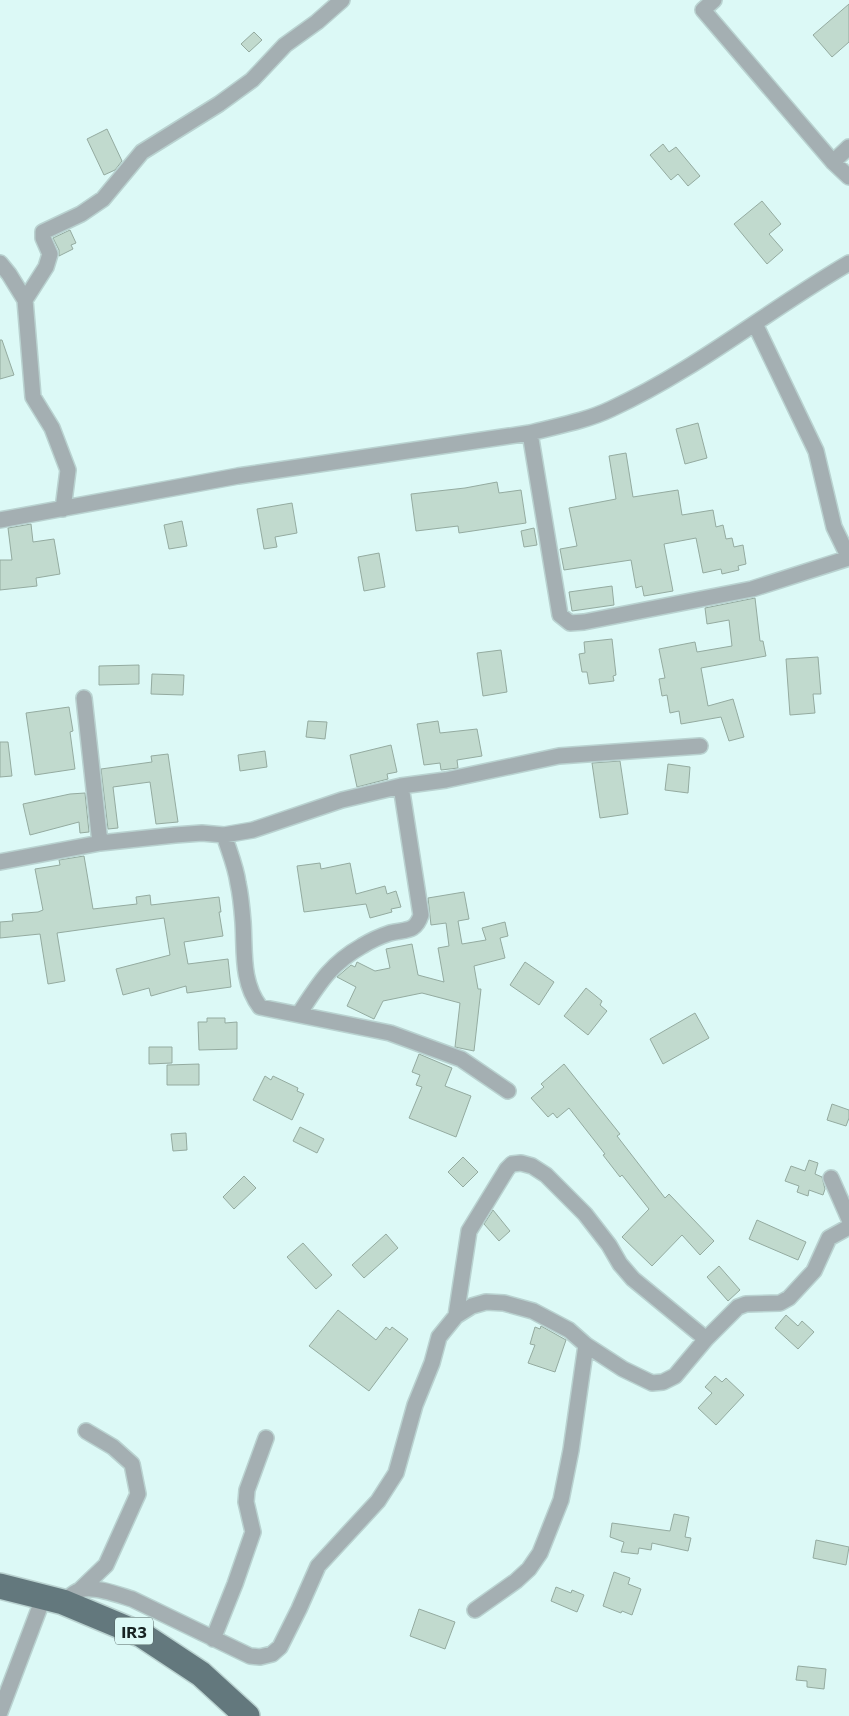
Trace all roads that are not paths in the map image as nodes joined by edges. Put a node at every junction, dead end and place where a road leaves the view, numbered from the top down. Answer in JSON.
{"nodes":[{"id":1,"x":342,"y":0,"type":"edge"},
{"id":2,"x":705,"y":3,"type":"edge"},
{"id":3,"x":849,"y":147,"type":"edge"},
{"id":4,"x":833,"y":162,"type":"junction"},
{"id":5,"x":849,"y":177,"type":"edge"},
{"id":6,"x":0,"y":263,"type":"edge"},
{"id":7,"x":847,"y":270,"type":"edge"},
{"id":8,"x":25,"y":300,"type":"junction"},
{"id":9,"x":755,"y":324,"type":"junction"},
{"id":10,"x":530,"y":433,"type":"junction"},
{"id":11,"x":63,"y":509,"type":"junction"},
{"id":12,"x":0,"y":520,"type":"edge"},
{"id":13,"x":849,"y":558,"type":"edge"},
{"id":14,"x":84,"y":698,"type":"dead end"},
{"id":15,"x":700,"y":746,"type":"dead end"},
{"id":16,"x":401,"y":786,"type":"junction"},
{"id":17,"x":224,"y":835,"type":"junction"},
{"id":18,"x":100,"y":844,"type":"junction"},
{"id":19,"x":0,"y":862,"type":"edge"},
{"id":20,"x":299,"y":1014,"type":"junction"},
{"id":21,"x":508,"y":1092,"type":"dead end"},
{"id":22,"x":831,"y":1178,"type":"dead end"},
{"id":23,"x":849,"y":1219,"type":"edge"},
{"id":24,"x":849,"y":1228,"type":"edge"},
{"id":25,"x":456,"y":1316,"type":"junction"},
{"id":26,"x":706,"y":1338,"type":"junction"},
{"id":27,"x":586,"y":1345,"type":"junction"},
{"id":28,"x":86,"y":1431,"type":"dead end"},
{"id":29,"x":266,"y":1438,"type":"dead end"},
{"id":30,"x":0,"y":1586,"type":"edge"},
{"id":31,"x":62,"y":1596,"type":"junction"},
{"id":32,"x":475,"y":1610,"type":"dead end"},
{"id":33,"x":212,"y":1639,"type":"junction"},
{"id":34,"x":0,"y":1712,"type":"edge"},
{"id":35,"x":248,"y":1716,"type":"edge"}],
"edges":[{"from":1,"to":8,"type":"street"},
{"from":2,"to":4,"type":"street"},
{"from":3,"to":4,"type":"street"},
{"from":4,"to":5,"type":"street"},
{"from":6,"to":8,"type":"street"},
{"from":7,"to":9,"type":"street"},
{"from":8,"to":11,"type":"street"},
{"from":9,"to":10,"type":"street"},
{"from":9,"to":13,"type":"street"},
{"from":10,"to":11,"type":"street"},
{"from":10,"to":13,"type":"street"},
{"from":11,"to":12,"type":"street"},
{"from":14,"to":18,"type":"street"},
{"from":15,"to":16,"type":"street"},
{"from":16,"to":17,"type":"street"},
{"from":16,"to":20,"type":"street"},
{"from":17,"to":18,"type":"street"},
{"from":17,"to":20,"type":"street"},
{"from":18,"to":19,"type":"street"},
{"from":20,"to":21,"type":"street"},
{"from":22,"to":23,"type":"street"},
{"from":24,"to":26,"type":"street"},
{"from":25,"to":26,"type":"street"},
{"from":25,"to":27,"type":"street"},
{"from":25,"to":33,"type":"street"},
{"from":26,"to":27,"type":"street"},
{"from":27,"to":32,"type":"street"},
{"from":28,"to":31,"type":"street"},
{"from":29,"to":33,"type":"street"},
{"from":30,"to":31,"type":"main road","number":"IR3"},
{"from":31,"to":33,"type":"street"},
{"from":31,"to":34,"type":"street"},
{"from":31,"to":35,"type":"main road","number":"IR3"}]}
